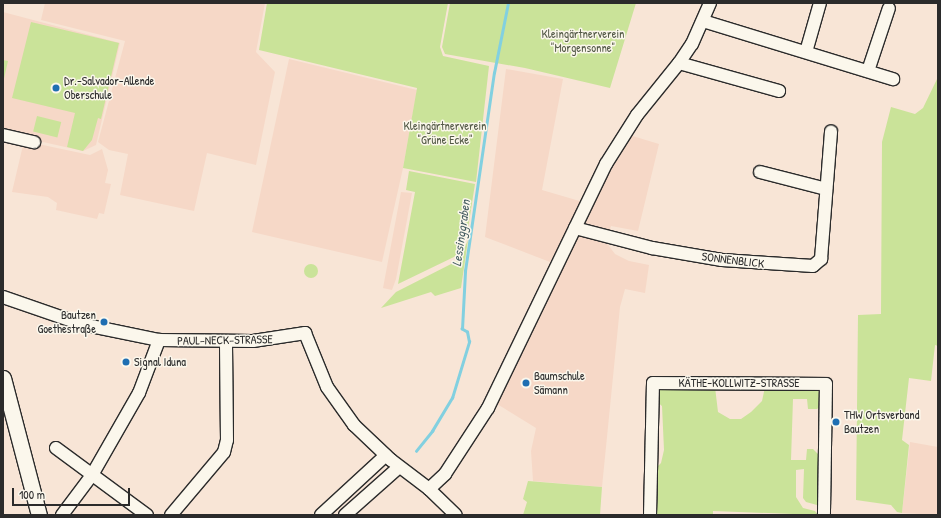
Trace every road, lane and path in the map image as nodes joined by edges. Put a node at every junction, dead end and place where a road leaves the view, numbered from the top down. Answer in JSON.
{"nodes":[{"id":1,"x":710,"y":3,"type":"edge"},
{"id":2,"x":820,"y":3,"type":"edge"},
{"id":3,"x":889,"y":8,"type":"dead end"},
{"id":4,"x":703,"y":21,"type":"junction"},
{"id":5,"x":806,"y":52,"type":"junction"},
{"id":6,"x":679,"y":63,"type":"junction"},
{"id":7,"x":868,"y":71,"type":"junction"},
{"id":8,"x":894,"y":79,"type":"dead end"},
{"id":9,"x":779,"y":91,"type":"dead end"},
{"id":10,"x":831,"y":131,"type":"dead end"},
{"id":11,"x":3,"y":135,"type":"edge"},
{"id":12,"x":34,"y":142,"type":"dead end"},
{"id":13,"x":760,"y":172,"type":"dead end"},
{"id":14,"x":826,"y":189,"type":"junction"},
{"id":15,"x":575,"y":228,"type":"junction"},
{"id":16,"x":3,"y":297,"type":"edge"},
{"id":17,"x":159,"y":340,"type":"junction"},
{"id":18,"x":226,"y":341,"type":"junction"},
{"id":19,"x":3,"y":378,"type":"edge"},
{"id":20,"x":56,"y":448,"type":"dead end"},
{"id":21,"x":386,"y":455,"type":"junction"},
{"id":22,"x":399,"y":467,"type":"junction"},
{"id":23,"x":92,"y":475,"type":"junction"},
{"id":24,"x":429,"y":489,"type":"junction"},
{"id":25,"x":39,"y":515,"type":"edge"},
{"id":26,"x":62,"y":515,"type":"edge"},
{"id":27,"x":147,"y":515,"type":"edge"},
{"id":28,"x":171,"y":515,"type":"edge"},
{"id":29,"x":321,"y":515,"type":"edge"},
{"id":30,"x":345,"y":515,"type":"edge"},
{"id":31,"x":456,"y":515,"type":"edge"},
{"id":32,"x":650,"y":515,"type":"edge"},
{"id":33,"x":824,"y":515,"type":"edge"}],
"edges":[{"from":1,"to":4,"type":"street"},
{"from":2,"to":5,"type":"street"},
{"from":3,"to":7,"type":"street"},
{"from":4,"to":5,"type":"street"},
{"from":4,"to":6,"type":"street"},
{"from":5,"to":7,"type":"street"},
{"from":6,"to":9,"type":"street"},
{"from":6,"to":15,"type":"street"},
{"from":7,"to":8,"type":"street"},
{"from":10,"to":14,"type":"street","name":"SONNENBLICK"},
{"from":11,"to":12,"type":"street"},
{"from":13,"to":14,"type":"street"},
{"from":14,"to":15,"type":"street","name":"SONNENBLICK"},
{"from":15,"to":24,"type":"street"},
{"from":16,"to":17,"type":"street","name":"PAUL-NECK-STRASSE"},
{"from":17,"to":18,"type":"street","name":"PAUL-NECK-STRASSE"},
{"from":17,"to":23,"type":"street"},
{"from":18,"to":21,"type":"street","name":"PAUL-NECK-STRASSE"},
{"from":18,"to":28,"type":"street"},
{"from":19,"to":25,"type":"main road"},
{"from":20,"to":23,"type":"street"},
{"from":21,"to":22,"type":"street"},
{"from":21,"to":29,"type":"street"},
{"from":22,"to":24,"type":"street"},
{"from":22,"to":30,"type":"street"},
{"from":23,"to":26,"type":"street"},
{"from":23,"to":27,"type":"street"},
{"from":24,"to":31,"type":"street"},
{"from":32,"to":33,"type":"street","name":"KÄTHE-KOLLWITZ-STRASSE"}]}
